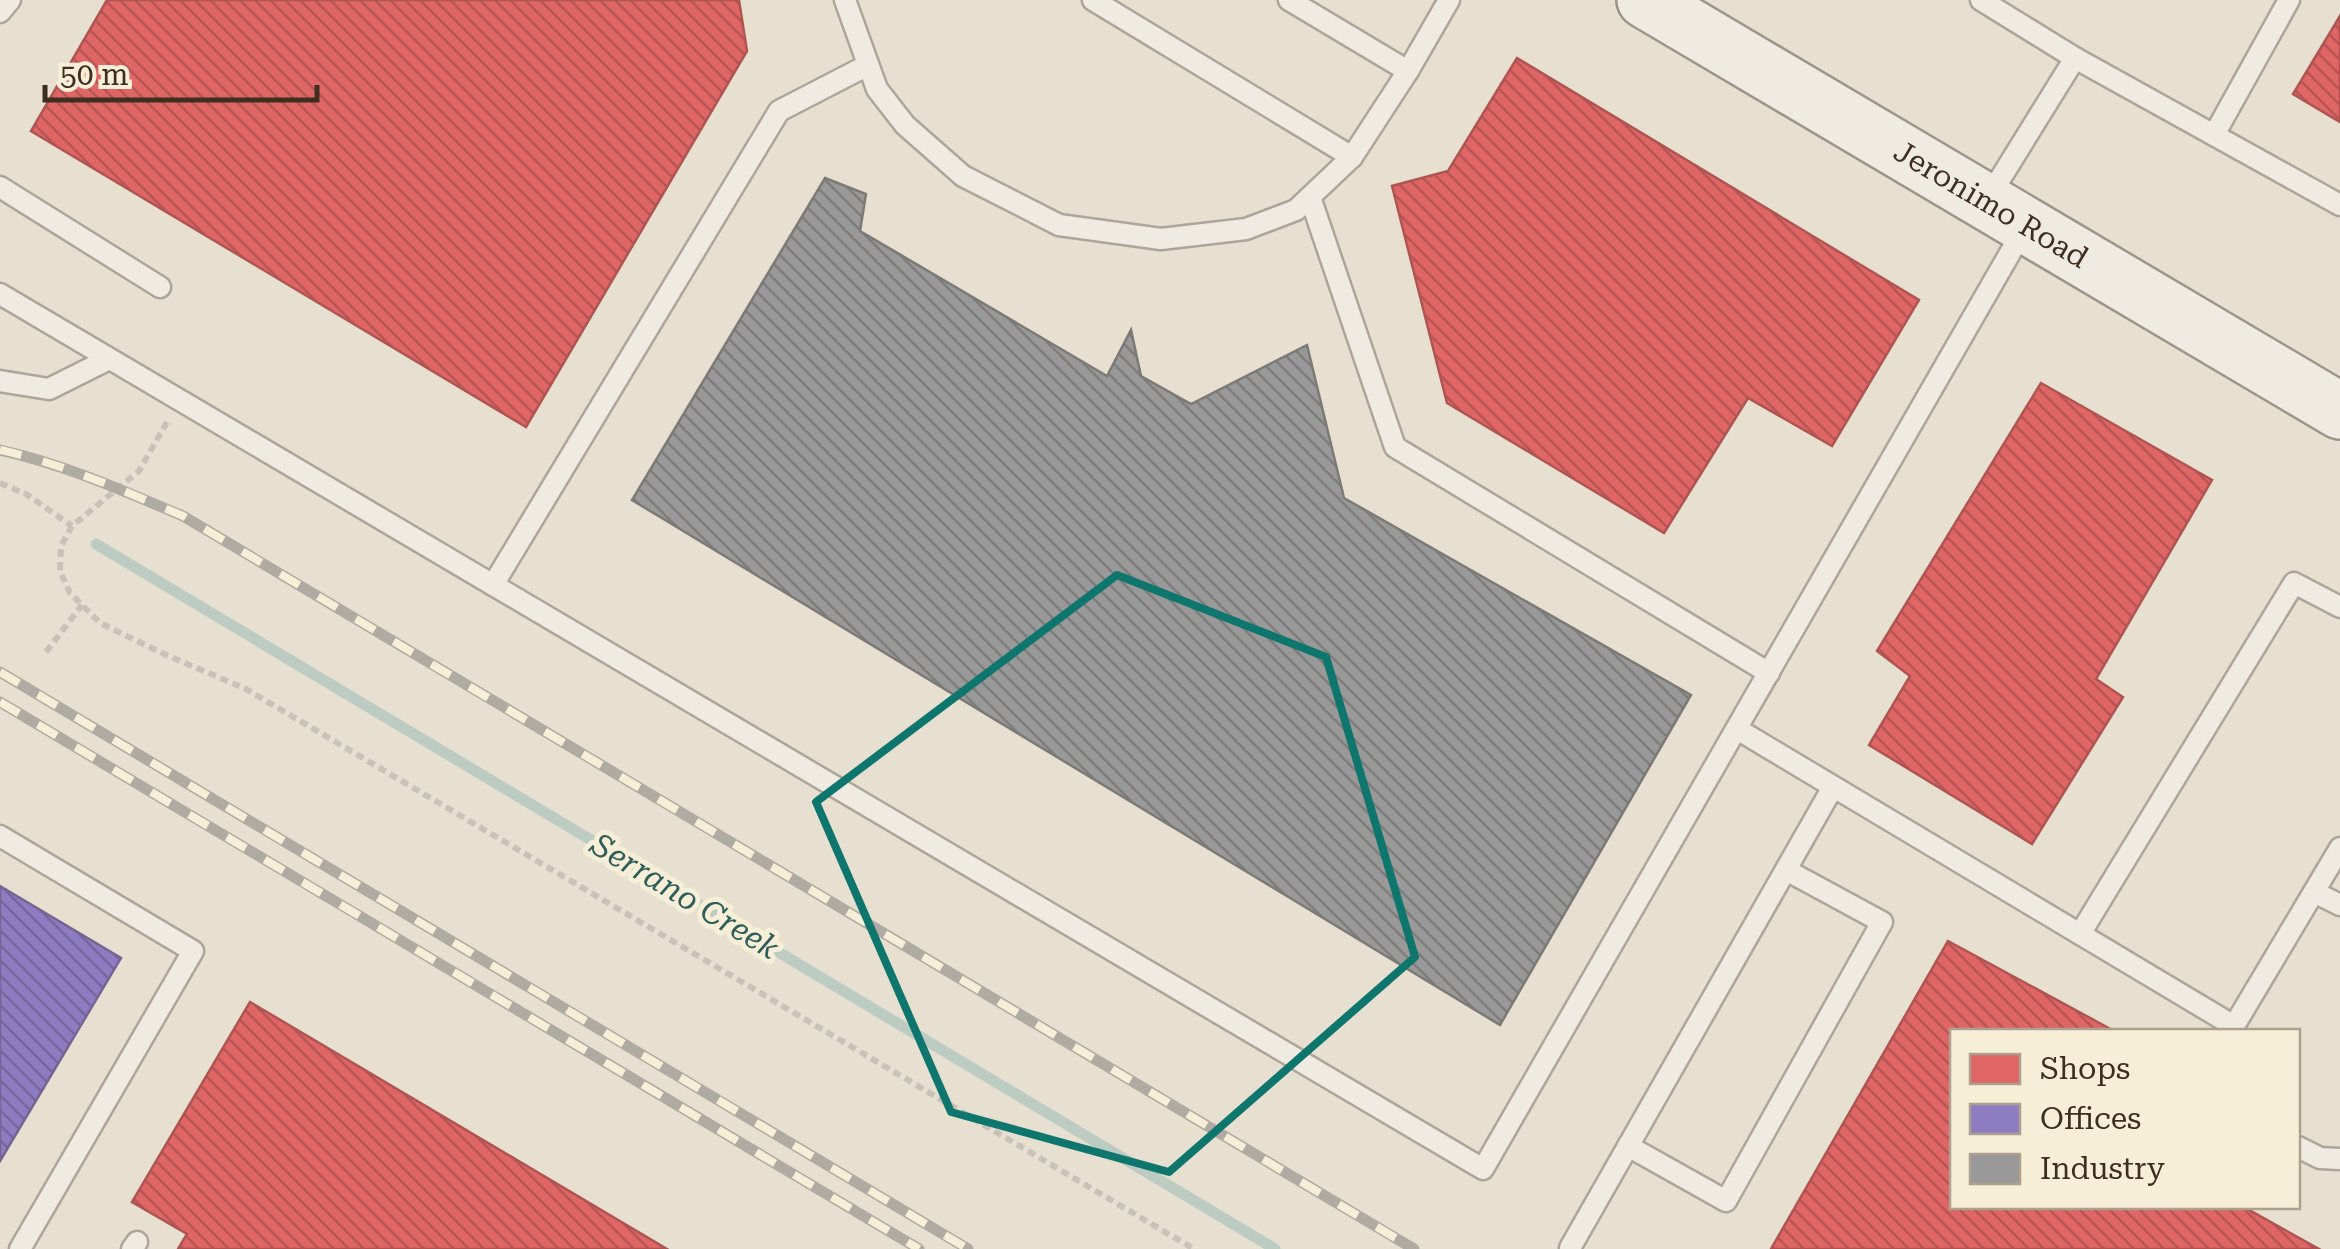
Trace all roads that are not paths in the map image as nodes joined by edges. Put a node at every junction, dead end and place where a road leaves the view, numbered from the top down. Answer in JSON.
{"nodes":[{"id":1,"x":10,"y":0,"type":"edge"},
{"id":2,"x":845,"y":0,"type":"edge"},
{"id":3,"x":1093,"y":0,"type":"edge"},
{"id":4,"x":1288,"y":0,"type":"edge"},
{"id":5,"x":1449,"y":0,"type":"edge"},
{"id":6,"x":1644,"y":0,"type":"edge"},
{"id":7,"x":1981,"y":0,"type":"edge"},
{"id":8,"x":2289,"y":0,"type":"edge"},
{"id":9,"x":0,"y":12,"type":"edge"},
{"id":10,"x":2075,"y":58,"type":"junction"},
{"id":11,"x":868,"y":65,"type":"junction"},
{"id":12,"x":1408,"y":71,"type":"junction"},
{"id":13,"x":2214,"y":135,"type":"junction"},
{"id":14,"x":1352,"y":158,"type":"junction"},
{"id":15,"x":0,"y":187,"type":"edge"},
{"id":16,"x":1310,"y":197,"type":"junction"},
{"id":17,"x":2340,"y":205,"type":"edge"},
{"id":18,"x":2006,"y":214,"type":"junction"},
{"id":19,"x":160,"y":287,"type":"dead end"},
{"id":20,"x":0,"y":294,"type":"edge"},
{"id":21,"x":109,"y":358,"type":"junction"},
{"id":22,"x":0,"y":381,"type":"edge"},
{"id":23,"x":2340,"y":411,"type":"edge"},
{"id":24,"x":493,"y":585,"type":"junction"},
{"id":25,"x":2340,"y":607,"type":"edge"},
{"id":26,"x":1769,"y":673,"type":"junction"},
{"id":27,"x":1737,"y":729,"type":"junction"},
{"id":28,"x":1833,"y":787,"type":"junction"},
{"id":29,"x":0,"y":836,"type":"edge"},
{"id":30,"x":2340,"y":848,"type":"edge"},
{"id":31,"x":1786,"y":870,"type":"junction"},
{"id":32,"x":2314,"y":892,"type":"junction"},
{"id":33,"x":2340,"y":905,"type":"edge"},
{"id":34,"x":2080,"y":934,"type":"junction"},
{"id":35,"x":2235,"y":1029,"type":"edge"},
{"id":36,"x":1628,"y":1146,"type":"junction"},
{"id":37,"x":2300,"y":1147,"type":"edge"},
{"id":38,"x":2340,"y":1159,"type":"edge"},
{"id":39,"x":1570,"y":1248,"type":"edge"},
{"id":40,"x":20,"y":1249,"type":"edge"}],
"edges":[{"from":1,"to":9,"type":"lane"},
{"from":2,"to":11,"type":"lane"},
{"from":3,"to":14,"type":"lane"},
{"from":4,"to":12,"type":"lane"},
{"from":5,"to":12,"type":"lane"},
{"from":6,"to":18,"type":"main road","name":"Jeronimo Road"},
{"from":7,"to":10,"type":"lane"},
{"from":8,"to":13,"type":"lane"},
{"from":10,"to":13,"type":"lane"},
{"from":10,"to":18,"type":"lane"},
{"from":11,"to":16,"type":"lane"},
{"from":11,"to":24,"type":"lane"},
{"from":12,"to":14,"type":"lane"},
{"from":13,"to":17,"type":"lane"},
{"from":14,"to":16,"type":"lane"},
{"from":15,"to":19,"type":"lane"},
{"from":16,"to":26,"type":"lane"},
{"from":18,"to":23,"type":"main road","name":"Jeronimo Road"},
{"from":18,"to":26,"type":"lane"},
{"from":20,"to":21,"type":"lane"},
{"from":21,"to":22,"type":"lane"},
{"from":21,"to":24,"type":"lane"},
{"from":24,"to":27,"type":"lane"},
{"from":25,"to":34,"type":"lane"},
{"from":26,"to":27,"type":"lane"},
{"from":27,"to":28,"type":"lane"},
{"from":28,"to":31,"type":"lane"},
{"from":28,"to":34,"type":"lane"},
{"from":29,"to":40,"type":"lane"},
{"from":30,"to":32,"type":"lane"},
{"from":31,"to":36,"type":"lane"},
{"from":31,"to":36,"type":"lane"},
{"from":32,"to":33,"type":"lane"},
{"from":32,"to":35,"type":"lane"},
{"from":34,"to":35,"type":"lane"},
{"from":36,"to":39,"type":"lane"},
{"from":37,"to":38,"type":"lane"}]}
